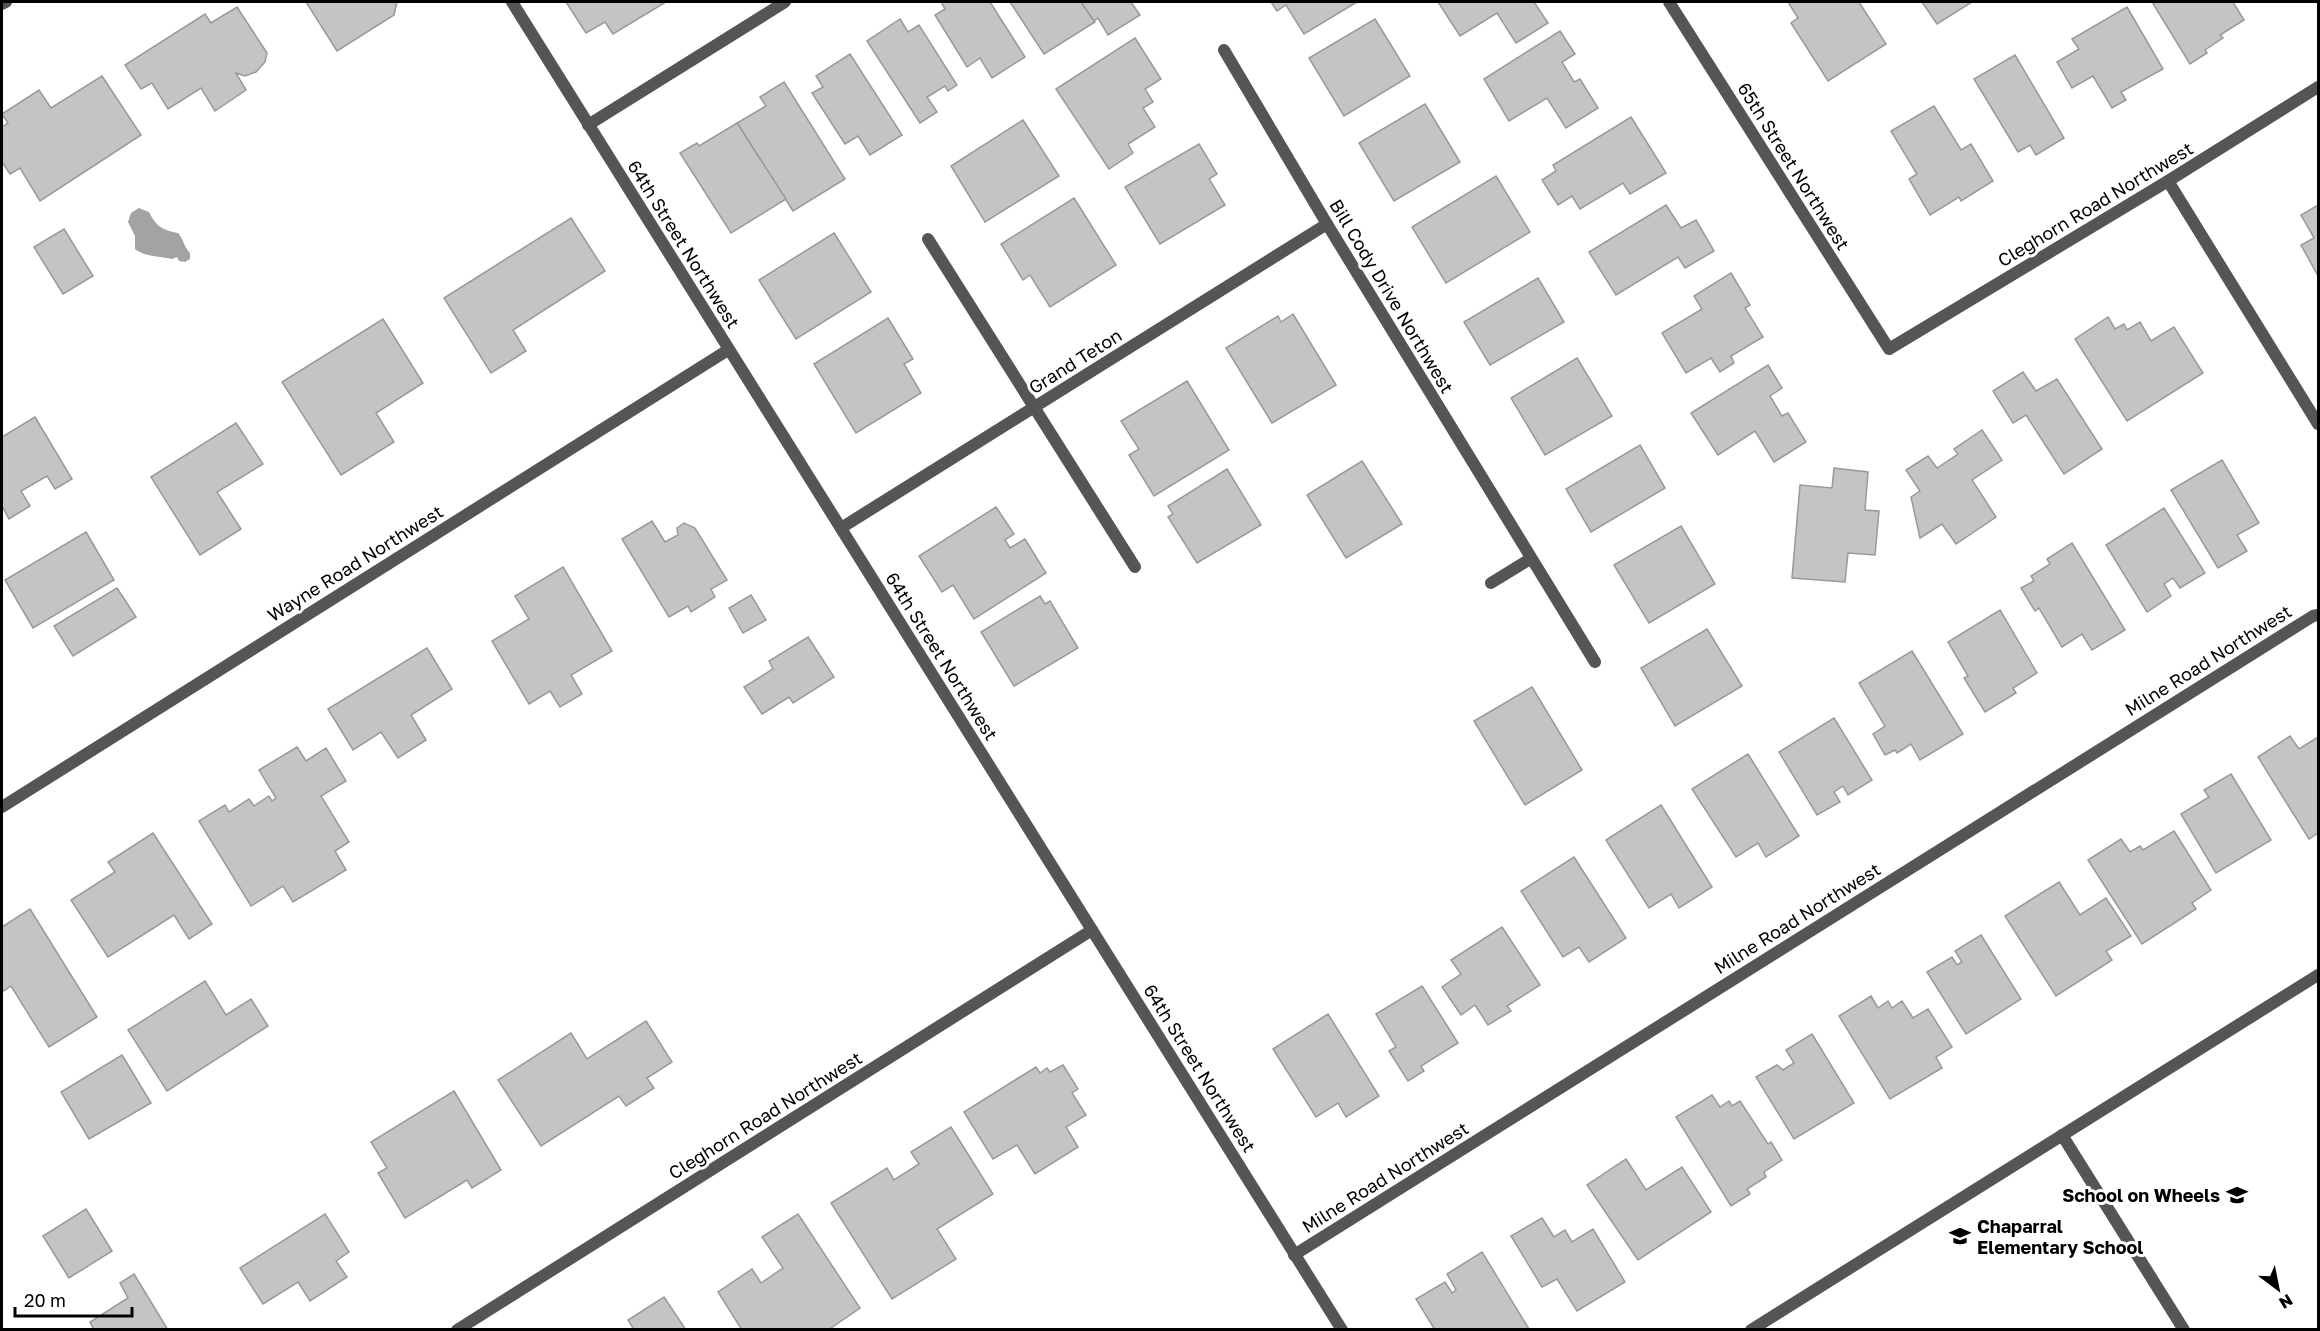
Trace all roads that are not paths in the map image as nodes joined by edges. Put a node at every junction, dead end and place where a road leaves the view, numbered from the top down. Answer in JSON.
{"nodes":[{"id":1,"x":6,"y":2,"type":"edge"},
{"id":2,"x":512,"y":2,"type":"edge"},
{"id":3,"x":785,"y":2,"type":"edge"},
{"id":4,"x":1670,"y":2,"type":"edge"},
{"id":5,"x":2,"y":4,"type":"edge"},
{"id":6,"x":1224,"y":50,"type":"dead end"},
{"id":7,"x":2319,"y":87,"type":"edge"},
{"id":8,"x":588,"y":126,"type":"junction"},
{"id":9,"x":2168,"y":181,"type":"junction"},
{"id":10,"x":1327,"y":224,"type":"junction"},
{"id":11,"x":928,"y":239,"type":"dead end"},
{"id":12,"x":1889,"y":349,"type":"joint"},
{"id":13,"x":728,"y":350,"type":"junction"},
{"id":14,"x":1034,"y":408,"type":"junction"},
{"id":15,"x":2319,"y":424,"type":"edge"},
{"id":16,"x":841,"y":528,"type":"junction"},
{"id":17,"x":1530,"y":559,"type":"junction"},
{"id":18,"x":1135,"y":567,"type":"dead end"},
{"id":19,"x":1491,"y":583,"type":"dead end"},
{"id":20,"x":2319,"y":615,"type":"edge"},
{"id":21,"x":1595,"y":662,"type":"dead end"},
{"id":22,"x":2,"y":807,"type":"edge"},
{"id":23,"x":1092,"y":930,"type":"junction"},
{"id":24,"x":2319,"y":975,"type":"edge"},
{"id":25,"x":2062,"y":1135,"type":"junction"},
{"id":26,"x":1294,"y":1255,"type":"junction"},
{"id":27,"x":457,"y":1329,"type":"edge"},
{"id":28,"x":1342,"y":1329,"type":"edge"},
{"id":29,"x":1751,"y":1329,"type":"edge"},
{"id":30,"x":2184,"y":1329,"type":"edge"}],
"edges":[{"from":1,"to":5,"type":"street"},
{"from":2,"to":8,"type":"street","name":"64th Street Northwest"},
{"from":3,"to":8,"type":"street"},
{"from":4,"to":12,"type":"street","name":"65th Street Northwest"},
{"from":6,"to":10,"type":"street","name":"Bill Cody Drive Northwest"},
{"from":7,"to":9,"type":"street","name":"Cleghorn Road Northwest"},
{"from":8,"to":13,"type":"street","name":"64th Street Northwest"},
{"from":9,"to":12,"type":"street","name":"Cleghorn Road Northwest"},
{"from":9,"to":15,"type":"street"},
{"from":10,"to":14,"type":"street","name":"Grand Teton"},
{"from":10,"to":17,"type":"street","name":"Bill Cody Drive Northwest"},
{"from":11,"to":14,"type":"street"},
{"from":13,"to":16,"type":"street","name":"64th Street Northwest"},
{"from":13,"to":22,"type":"street","name":"Wayne Road Northwest"},
{"from":14,"to":16,"type":"street","name":"Grand Teton"},
{"from":14,"to":18,"type":"street"},
{"from":16,"to":23,"type":"street","name":"64th Street Northwest"},
{"from":17,"to":19,"type":"street"},
{"from":17,"to":21,"type":"street","name":"Bill Cody Drive Northwest"},
{"from":20,"to":26,"type":"street","name":"Milne Road Northwest"},
{"from":23,"to":26,"type":"street","name":"64th Street Northwest"},
{"from":23,"to":27,"type":"street","name":"Cleghorn Road Northwest"},
{"from":24,"to":25,"type":"street"},
{"from":25,"to":29,"type":"street"},
{"from":25,"to":30,"type":"street"},
{"from":26,"to":28,"type":"street","name":"64th Street Northwest"}]}
